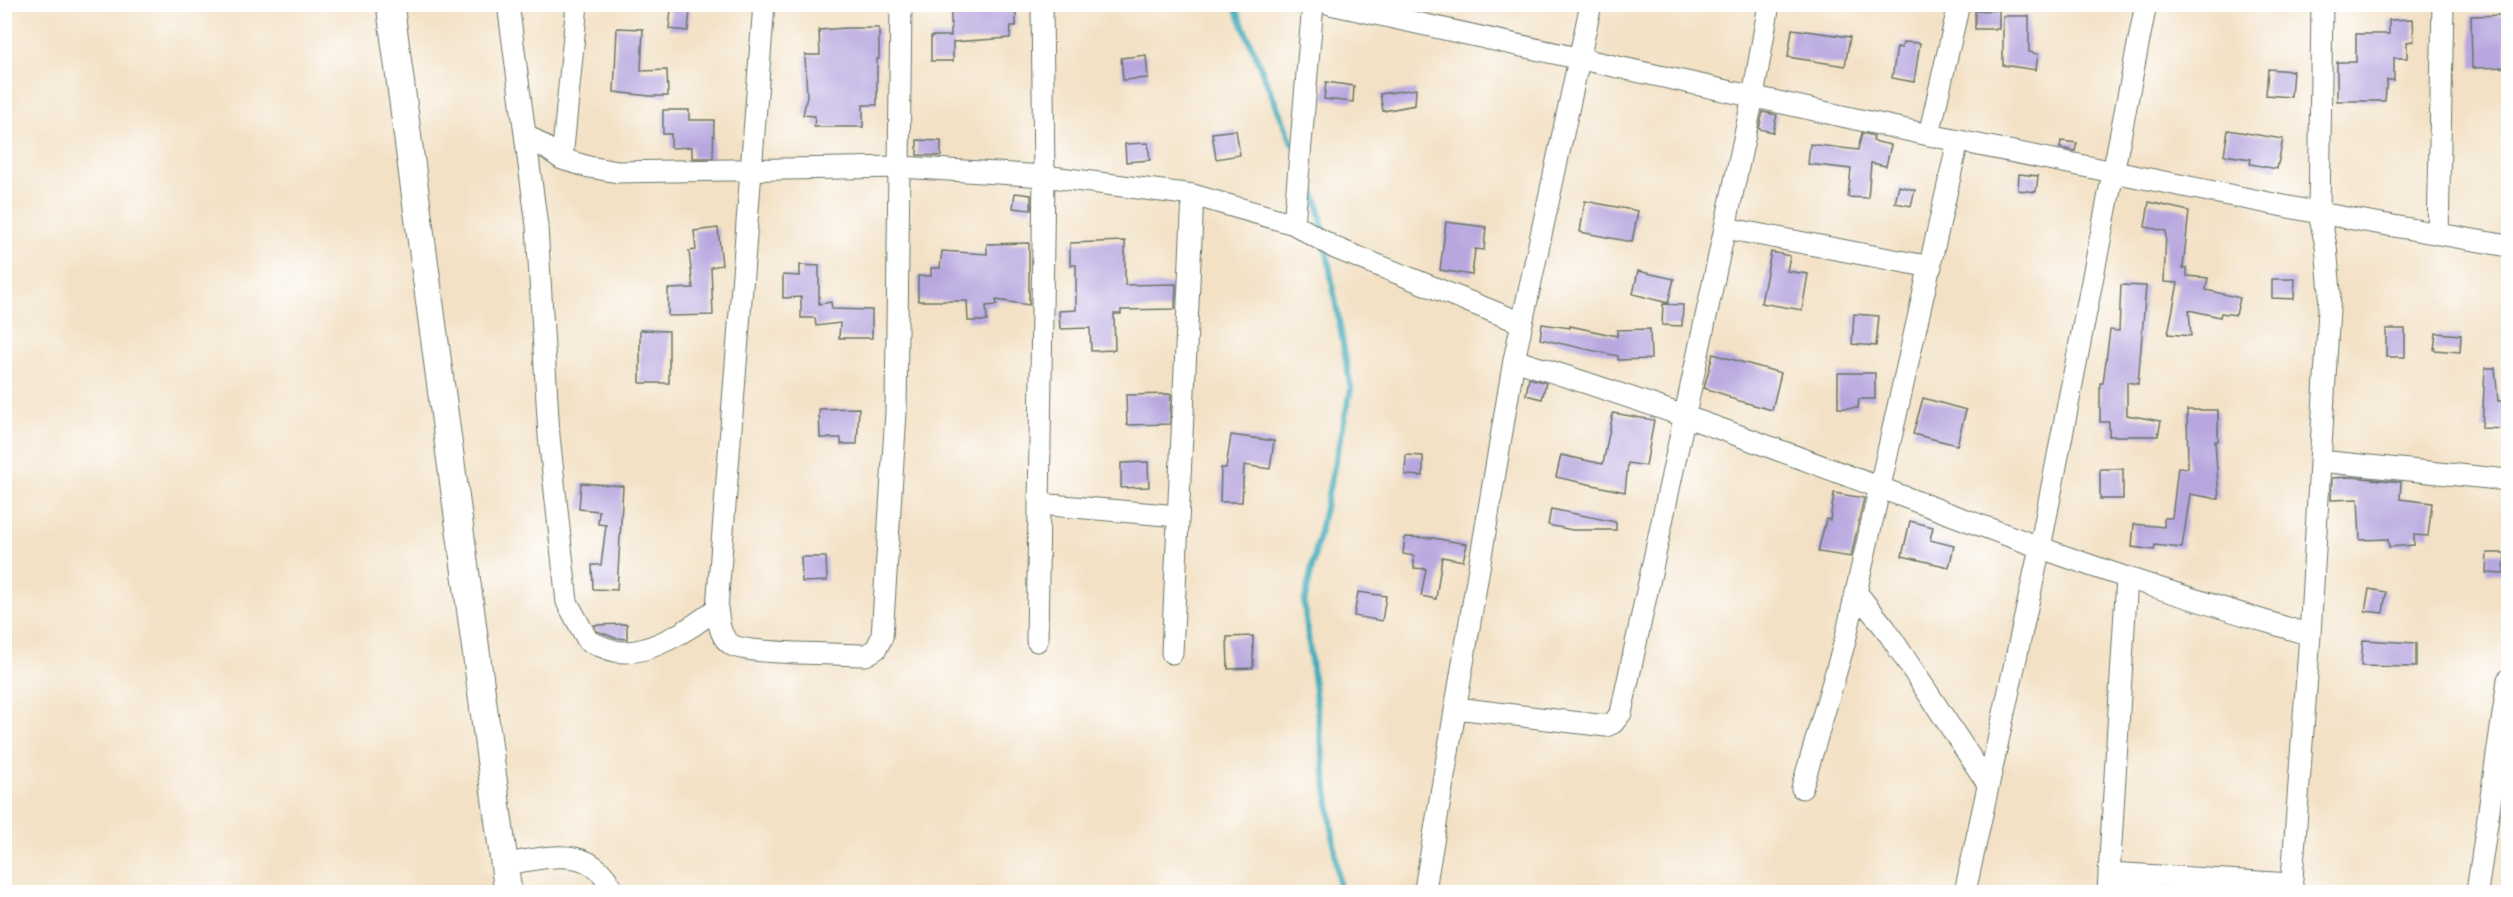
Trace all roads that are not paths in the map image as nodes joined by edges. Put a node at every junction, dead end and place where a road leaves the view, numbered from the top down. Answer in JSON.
{"nodes":[{"id":1,"x":390,"y":4,"type":"edge"},
{"id":2,"x":508,"y":4,"type":"edge"},
{"id":3,"x":577,"y":4,"type":"edge"},
{"id":4,"x":764,"y":4,"type":"edge"},
{"id":5,"x":901,"y":4,"type":"edge"},
{"id":6,"x":1042,"y":4,"type":"edge"},
{"id":7,"x":1313,"y":4,"type":"edge"},
{"id":8,"x":1330,"y":4,"type":"edge"},
{"id":9,"x":1591,"y":4,"type":"edge"},
{"id":10,"x":1769,"y":4,"type":"edge"},
{"id":11,"x":1959,"y":4,"type":"edge"},
{"id":12,"x":2146,"y":4,"type":"edge"},
{"id":13,"x":2322,"y":4,"type":"edge"},
{"id":14,"x":2443,"y":4,"type":"edge"},
{"id":15,"x":1580,"y":58,"type":"junction"},
{"id":16,"x":1753,"y":97,"type":"junction"},
{"id":17,"x":526,"y":134,"type":"junction"},
{"id":18,"x":1929,"y":135,"type":"junction"},
{"id":19,"x":1958,"y":141,"type":"junction"},
{"id":20,"x":562,"y":159,"type":"junction"},
{"id":21,"x":901,"y":167,"type":"junction"},
{"id":22,"x":2114,"y":170,"type":"junction"},
{"id":23,"x":752,"y":171,"type":"junction"},
{"id":24,"x":1044,"y":176,"type":"junction"},
{"id":25,"x":1192,"y":195,"type":"junction"},
{"id":26,"x":2319,"y":213,"type":"junction"},
{"id":27,"x":1294,"y":224,"type":"junction"},
{"id":28,"x":1725,"y":228,"type":"junction"},
{"id":29,"x":2438,"y":234,"type":"junction"},
{"id":30,"x":2508,"y":246,"type":"edge"},
{"id":31,"x":1931,"y":267,"type":"junction"},
{"id":32,"x":1522,"y":324,"type":"junction"},
{"id":33,"x":1514,"y":360,"type":"junction"},
{"id":34,"x":1684,"y":416,"type":"junction"},
{"id":35,"x":2320,"y":461,"type":"junction"},
{"id":36,"x":2508,"y":480,"type":"edge"},
{"id":37,"x":1881,"y":487,"type":"junction"},
{"id":38,"x":1039,"y":504,"type":"junction"},
{"id":39,"x":1178,"y":516,"type":"junction"},
{"id":40,"x":2040,"y":548,"type":"junction"},
{"id":41,"x":2127,"y":578,"type":"junction"},
{"id":42,"x":1856,"y":592,"type":"junction"},
{"id":43,"x":717,"y":608,"type":"junction"},
{"id":44,"x":2310,"y":636,"type":"junction"},
{"id":45,"x":1037,"y":641,"type":"dead end"},
{"id":46,"x":1172,"y":653,"type":"dead end"},
{"id":47,"x":2508,"y":680,"type":"edge"},
{"id":48,"x":1456,"y":708,"type":"junction"},
{"id":49,"x":2506,"y":713,"type":"edge"},
{"id":50,"x":1988,"y":784,"type":"junction"},
{"id":51,"x":1802,"y":788,"type":"dead end"},
{"id":52,"x":505,"y":864,"type":"junction"},
{"id":53,"x":2109,"y":883,"type":"edge"},
{"id":54,"x":1425,"y":888,"type":"dead end"},
{"id":55,"x":2292,"y":888,"type":"edge"},
{"id":56,"x":508,"y":892,"type":"edge"},
{"id":57,"x":614,"y":892,"type":"edge"},
{"id":58,"x":1965,"y":892,"type":"edge"},
{"id":59,"x":2477,"y":892,"type":"edge"}],
"edges":[{"from":1,"to":52,"type":"street"},
{"from":2,"to":17,"type":"street"},
{"from":3,"to":20,"type":"street"},
{"from":4,"to":23,"type":"street"},
{"from":5,"to":21,"type":"street"},
{"from":6,"to":24,"type":"street"},
{"from":7,"to":27,"type":"street"},
{"from":8,"to":15,"type":"street"},
{"from":9,"to":15,"type":"street"},
{"from":10,"to":16,"type":"street"},
{"from":11,"to":18,"type":"street"},
{"from":12,"to":22,"type":"street"},
{"from":13,"to":26,"type":"street"},
{"from":14,"to":29,"type":"street"},
{"from":15,"to":16,"type":"street"},
{"from":15,"to":32,"type":"street"},
{"from":16,"to":18,"type":"street"},
{"from":16,"to":28,"type":"street"},
{"from":17,"to":20,"type":"street"},
{"from":17,"to":43,"type":"street"},
{"from":18,"to":19,"type":"street"},
{"from":19,"to":22,"type":"street"},
{"from":19,"to":31,"type":"street"},
{"from":20,"to":23,"type":"street"},
{"from":21,"to":23,"type":"street"},
{"from":21,"to":24,"type":"street"},
{"from":21,"to":43,"type":"street"},
{"from":22,"to":26,"type":"street"},
{"from":22,"to":40,"type":"street"},
{"from":23,"to":43,"type":"street"},
{"from":24,"to":25,"type":"street"},
{"from":24,"to":38,"type":"street"},
{"from":25,"to":27,"type":"street"},
{"from":25,"to":39,"type":"street"},
{"from":26,"to":29,"type":"street"},
{"from":26,"to":35,"type":"street"},
{"from":27,"to":32,"type":"street"},
{"from":28,"to":31,"type":"street"},
{"from":28,"to":34,"type":"street"},
{"from":29,"to":30,"type":"street"},
{"from":31,"to":37,"type":"street"},
{"from":32,"to":33,"type":"street"},
{"from":33,"to":34,"type":"street"},
{"from":33,"to":48,"type":"street"},
{"from":34,"to":37,"type":"street"},
{"from":34,"to":48,"type":"street"},
{"from":35,"to":36,"type":"street"},
{"from":35,"to":44,"type":"street"},
{"from":37,"to":40,"type":"street"},
{"from":37,"to":42,"type":"street"},
{"from":38,"to":39,"type":"street"},
{"from":38,"to":45,"type":"street"},
{"from":39,"to":46,"type":"street"},
{"from":40,"to":41,"type":"street"},
{"from":40,"to":50,"type":"street"},
{"from":41,"to":44,"type":"street"},
{"from":41,"to":53,"type":"street"},
{"from":42,"to":50,"type":"street"},
{"from":42,"to":51,"type":"street"},
{"from":44,"to":55,"type":"street"},
{"from":47,"to":49,"type":"street"},
{"from":48,"to":54,"type":"street"},
{"from":49,"to":59,"type":"street"},
{"from":50,"to":58,"type":"street"},
{"from":52,"to":56,"type":"street"},
{"from":52,"to":57,"type":"street"},
{"from":53,"to":55,"type":"street"}]}
